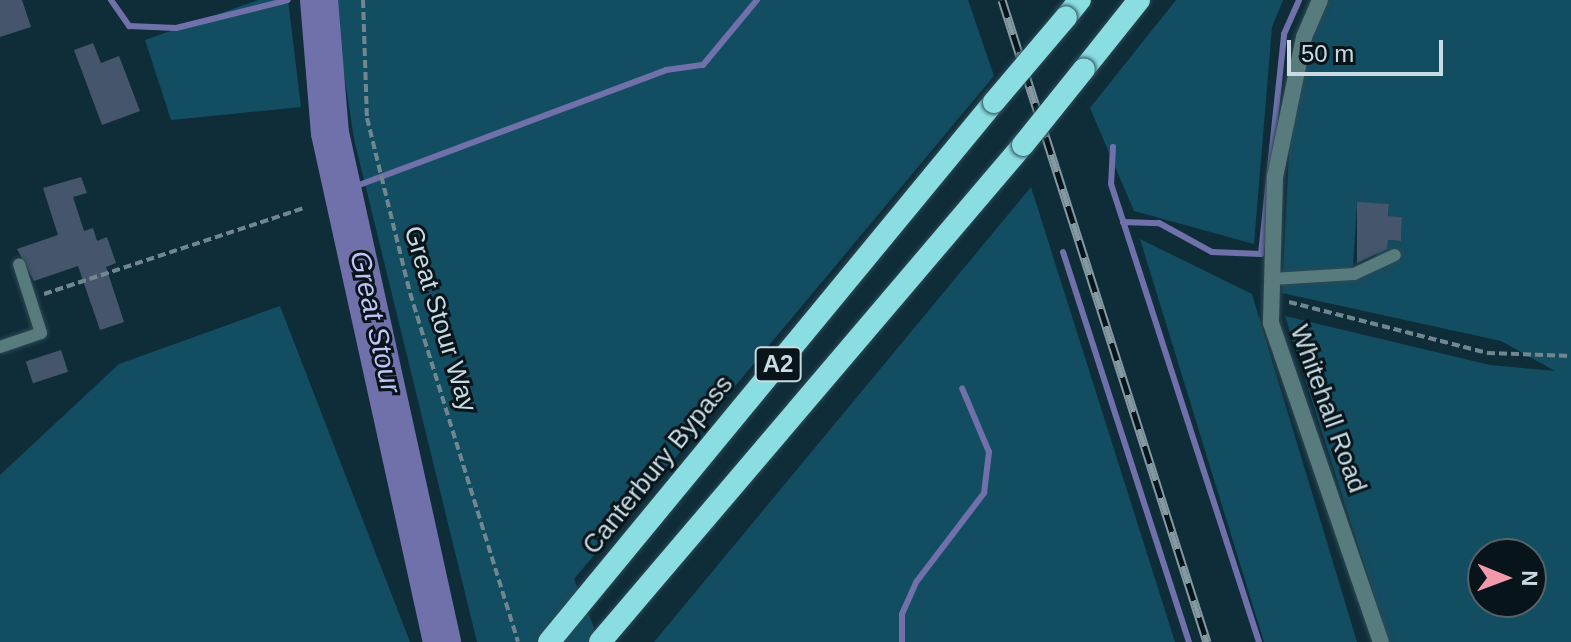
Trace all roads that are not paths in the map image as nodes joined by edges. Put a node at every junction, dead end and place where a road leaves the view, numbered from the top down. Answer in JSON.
{"nodes":[{"id":1,"x":1139,"y":0,"type":"edge"},
{"id":2,"x":1320,"y":0,"type":"edge"},
{"id":3,"x":1073,"y":9,"type":"edge"},
{"id":4,"x":1395,"y":255,"type":"dead end"},
{"id":5,"x":19,"y":264,"type":"dead end"},
{"id":6,"x":1272,"y":279,"type":"junction"},
{"id":7,"x":0,"y":347,"type":"edge"},
{"id":8,"x":556,"y":634,"type":"edge"},
{"id":9,"x":600,"y":642,"type":"edge"},
{"id":10,"x":1381,"y":642,"type":"edge"}],
"edges":[{"from":1,"to":9,"type":"highway","number":"A2","bridge":true},
{"from":2,"to":6,"type":"street","name":"Whitehall Road"},
{"from":3,"to":8,"type":"highway","name":"Canterbury Bypass","number":"A2","bridge":true},
{"from":4,"to":6,"type":"lane"},
{"from":5,"to":7,"type":"lane"},
{"from":6,"to":10,"type":"street","name":"Whitehall Road"}]}
